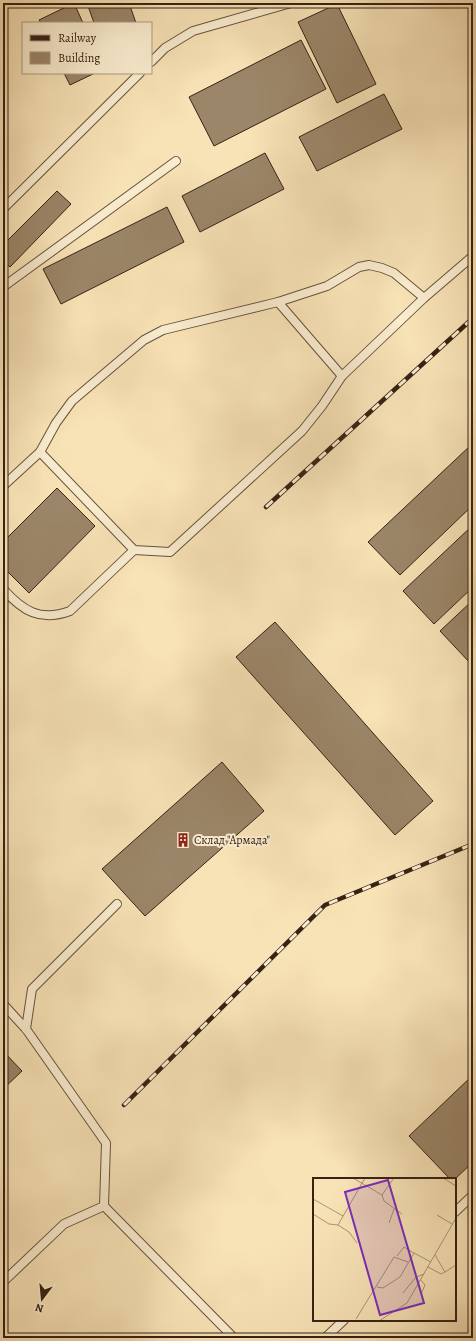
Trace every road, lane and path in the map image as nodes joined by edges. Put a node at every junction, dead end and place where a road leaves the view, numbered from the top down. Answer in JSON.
{"nodes":[{"id":1,"x":291,"y":3,"type":"edge"},
{"id":2,"x":152,"y":61,"type":"edge"},
{"id":3,"x":139,"y":74,"type":"edge"},
{"id":4,"x":176,"y":161,"type":"dead end"},
{"id":5,"x":3,"y":209,"type":"edge"},
{"id":6,"x":473,"y":256,"type":"edge"},
{"id":7,"x":3,"y":287,"type":"edge"},
{"id":8,"x":424,"y":298,"type":"junction"},
{"id":9,"x":278,"y":302,"type":"junction"},
{"id":10,"x":342,"y":376,"type":"junction"},
{"id":11,"x":40,"y":452,"type":"junction"},
{"id":12,"x":3,"y":486,"type":"edge"},
{"id":13,"x":134,"y":550,"type":"junction"},
{"id":14,"x":3,"y":589,"type":"edge"},
{"id":15,"x":117,"y":904,"type":"dead end"},
{"id":16,"x":3,"y":1004,"type":"edge"},
{"id":17,"x":26,"y":1029,"type":"junction"},
{"id":18,"x":473,"y":1195,"type":"edge"},
{"id":19,"x":104,"y":1206,"type":"junction"},
{"id":20,"x":456,"y":1211,"type":"edge"},
{"id":21,"x":3,"y":1282,"type":"edge"},
{"id":22,"x":343,"y":1321,"type":"edge"},
{"id":23,"x":234,"y":1338,"type":"edge"},
{"id":24,"x":325,"y":1338,"type":"edge"}],
"edges":[{"from":1,"to":2,"type":"lane"},
{"from":3,"to":5,"type":"lane"},
{"from":4,"to":7,"type":"lane"},
{"from":6,"to":8,"type":"lane"},
{"from":8,"to":9,"type":"lane"},
{"from":8,"to":10,"type":"lane"},
{"from":9,"to":10,"type":"lane"},
{"from":9,"to":11,"type":"lane"},
{"from":10,"to":13,"type":"lane"},
{"from":11,"to":12,"type":"lane"},
{"from":11,"to":13,"type":"lane"},
{"from":13,"to":14,"type":"lane"},
{"from":15,"to":17,"type":"lane"},
{"from":16,"to":17,"type":"lane"},
{"from":17,"to":19,"type":"lane"},
{"from":18,"to":20,"type":"lane"},
{"from":19,"to":21,"type":"lane"},
{"from":19,"to":23,"type":"lane"},
{"from":22,"to":24,"type":"lane"}]}
